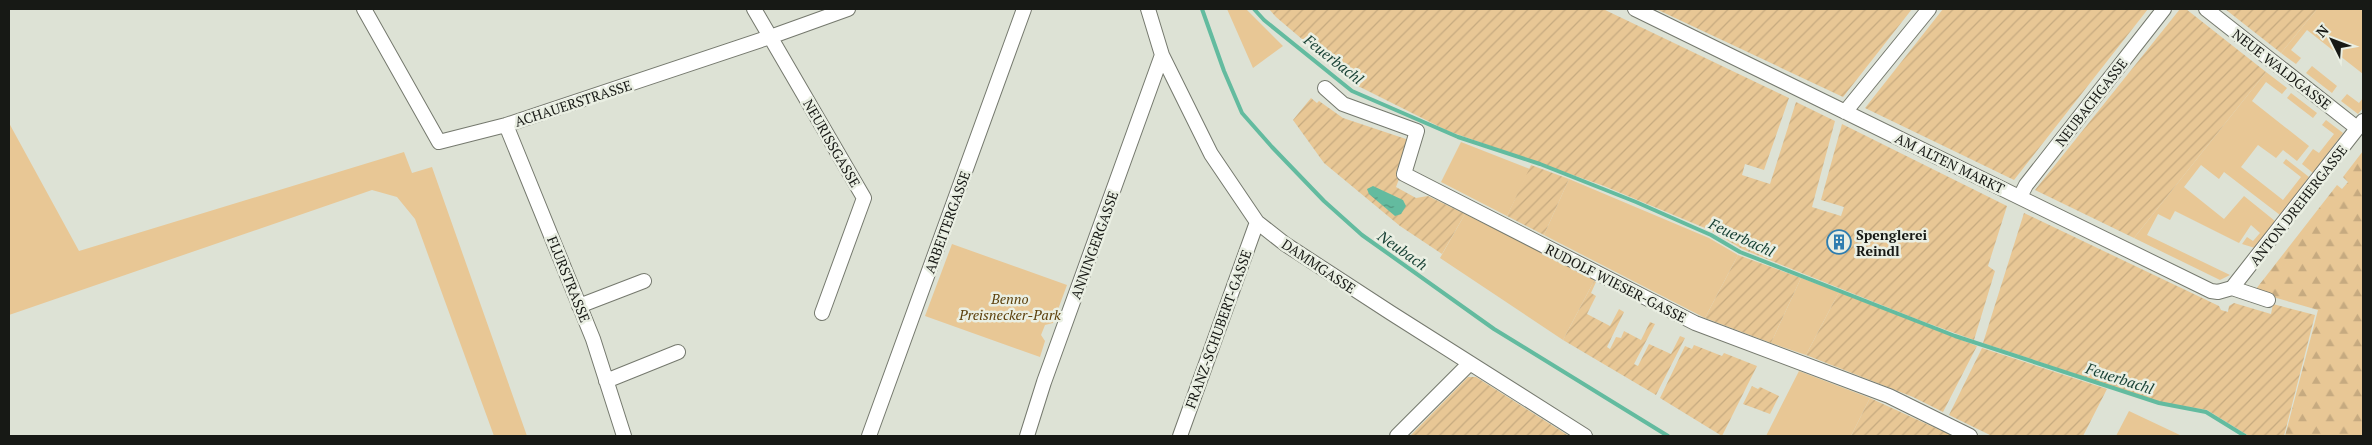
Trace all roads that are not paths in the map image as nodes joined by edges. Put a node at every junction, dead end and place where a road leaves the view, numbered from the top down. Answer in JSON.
{"nodes":[{"id":1,"x":364,"y":9,"type":"edge"},
{"id":2,"x":754,"y":9,"type":"edge"},
{"id":3,"x":848,"y":9,"type":"edge"},
{"id":4,"x":1024,"y":9,"type":"edge"},
{"id":5,"x":1148,"y":9,"type":"edge"},
{"id":6,"x":1635,"y":9,"type":"edge"},
{"id":7,"x":1929,"y":9,"type":"edge"},
{"id":8,"x":2164,"y":9,"type":"edge"},
{"id":9,"x":2206,"y":9,"type":"edge"},
{"id":10,"x":770,"y":37,"type":"junction"},
{"id":11,"x":1162,"y":55,"type":"junction"},
{"id":12,"x":1325,"y":88,"type":"dead end"},
{"id":13,"x":1845,"y":112,"type":"junction"},
{"id":14,"x":506,"y":125,"type":"junction"},
{"id":15,"x":2360,"y":125,"type":"edge"},
{"id":16,"x":2020,"y":197,"type":"junction"},
{"id":17,"x":1257,"y":222,"type":"junction"},
{"id":18,"x":644,"y":281,"type":"dead end"},
{"id":19,"x":2232,"y":288,"type":"junction"},
{"id":20,"x":2268,"y":300,"type":"dead end"},
{"id":21,"x":579,"y":306,"type":"junction"},
{"id":22,"x":822,"y":312,"type":"dead end"},
{"id":23,"x":678,"y":352,"type":"dead end"},
{"id":24,"x":1469,"y":364,"type":"junction"},
{"id":25,"x":606,"y":381,"type":"junction"},
{"id":26,"x":624,"y":436,"type":"edge"},
{"id":27,"x":869,"y":436,"type":"edge"},
{"id":28,"x":1027,"y":436,"type":"edge"},
{"id":29,"x":1180,"y":436,"type":"edge"},
{"id":30,"x":1396,"y":436,"type":"edge"},
{"id":31,"x":1585,"y":436,"type":"edge"},
{"id":32,"x":1970,"y":436,"type":"edge"}],
"edges":[{"from":1,"to":14,"type":"street","name":"ACHAUERSTRASSE"},
{"from":2,"to":10,"type":"street","name":"NEURISSGASSE"},
{"from":3,"to":10,"type":"street","name":"ACHAUERSTRASSE"},
{"from":4,"to":27,"type":"street","name":"ARBEITERGASSE"},
{"from":5,"to":11,"type":"street","name":"DAMMGASSE"},
{"from":6,"to":13,"type":"street","name":"AM ALTEN MARKT"},
{"from":7,"to":13,"type":"street"},
{"from":8,"to":16,"type":"street","name":"NEUBACHGASSE"},
{"from":9,"to":15,"type":"street","name":"NEUE WALDGASSE"},
{"from":10,"to":14,"type":"street","name":"ACHAUERSTRASSE"},
{"from":10,"to":22,"type":"street","name":"NEURISSGASSE"},
{"from":11,"to":17,"type":"street","name":"DAMMGASSE"},
{"from":11,"to":28,"type":"street","name":"ANNINGERGASSE"},
{"from":12,"to":32,"type":"street","name":"RUDOLF WIESER-GASSE"},
{"from":13,"to":16,"type":"street","name":"AM ALTEN MARKT"},
{"from":14,"to":21,"type":"street","name":"FLURSTRASSE"},
{"from":15,"to":19,"type":"street","name":"ANTON DREHERGASSE"},
{"from":16,"to":19,"type":"street","name":"AM ALTEN MARKT"},
{"from":17,"to":24,"type":"street","name":"DAMMGASSE"},
{"from":17,"to":29,"type":"street","name":"FRANZ-SCHUBERT-GASSE"},
{"from":18,"to":21,"type":"street"},
{"from":19,"to":20,"type":"street","name":"AM ALTEN MARKT"},
{"from":21,"to":25,"type":"street","name":"FLURSTRASSE"},
{"from":23,"to":25,"type":"street"},
{"from":24,"to":30,"type":"street"},
{"from":24,"to":31,"type":"street","name":"DAMMGASSE"},
{"from":25,"to":26,"type":"street","name":"FLURSTRASSE"}]}
